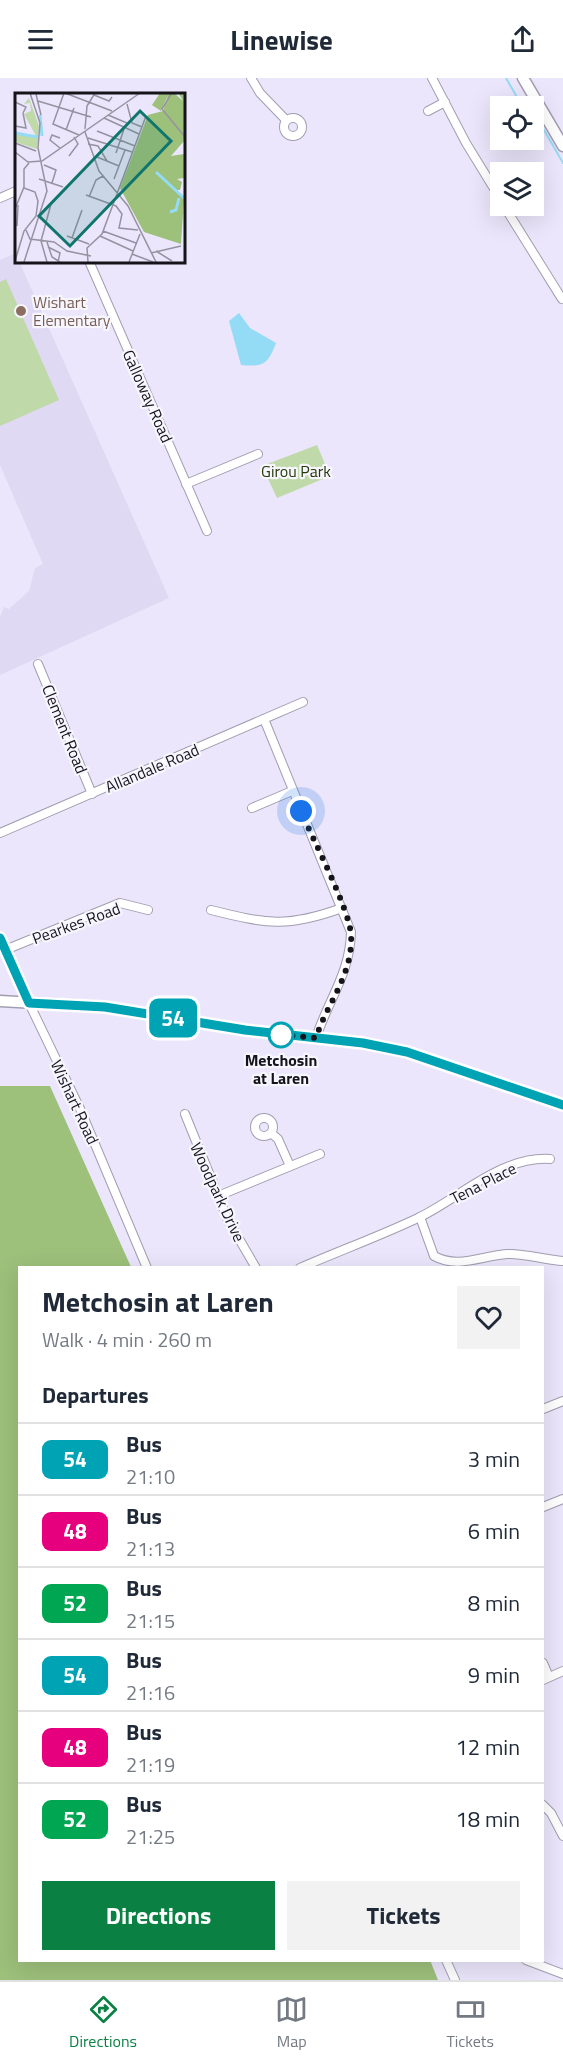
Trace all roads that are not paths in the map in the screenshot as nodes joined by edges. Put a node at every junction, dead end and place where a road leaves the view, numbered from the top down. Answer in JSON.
{"nodes":[{"id":1,"x":251,"y":78,"type":"edge"},
{"id":2,"x":432,"y":78,"type":"edge"},
{"id":3,"x":523,"y":78,"type":"edge"},
{"id":4,"x":445,"y":102,"type":"junction"},
{"id":5,"x":428,"y":111,"type":"dead end"},
{"id":6,"x":286,"y":120,"type":"dead end"},
{"id":7,"x":563,"y":146,"type":"edge"},
{"id":8,"x":490,"y":181,"type":"edge"},
{"id":9,"x":15,"y":191,"type":"edge"},
{"id":10,"x":0,"y":198,"type":"edge"},
{"id":11,"x":510,"y":216,"type":"edge"},
{"id":12,"x":89,"y":262,"type":"edge"},
{"id":13,"x":562,"y":299,"type":"edge"},
{"id":14,"x":258,"y":454,"type":"dead end"},
{"id":15,"x":186,"y":484,"type":"junction"},
{"id":16,"x":207,"y":531,"type":"dead end"},
{"id":17,"x":38,"y":664,"type":"dead end"},
{"id":18,"x":303,"y":702,"type":"dead end"},
{"id":19,"x":264,"y":719,"type":"junction"},
{"id":20,"x":292,"y":791,"type":"junction"},
{"id":21,"x":92,"y":794,"type":"junction"},
{"id":22,"x":252,"y":808,"type":"dead end"},
{"id":23,"x":0,"y":833,"type":"edge"},
{"id":24,"x":342,"y":908,"type":"junction"},
{"id":25,"x":148,"y":910,"type":"dead end"},
{"id":26,"x":211,"y":910,"type":"dead end"},
{"id":27,"x":0,"y":938,"type":"edge"},
{"id":28,"x":5,"y":950,"type":"junction"},
{"id":29,"x":0,"y":1001,"type":"edge"},
{"id":30,"x":29,"y":1003,"type":"junction"},
{"id":31,"x":316,"y":1038,"type":"junction"},
{"id":32,"x":563,"y":1105,"type":"edge"},
{"id":33,"x":185,"y":1114,"type":"dead end"},
{"id":34,"x":271,"y":1132,"type":"dead end"},
{"id":35,"x":320,"y":1154,"type":"dead end"},
{"id":36,"x":550,"y":1159,"type":"dead end"},
{"id":37,"x":290,"y":1166,"type":"junction"},
{"id":38,"x":218,"y":1196,"type":"junction"},
{"id":39,"x":420,"y":1217,"type":"junction"},
{"id":40,"x":563,"y":1261,"type":"edge"},
{"id":41,"x":146,"y":1266,"type":"edge"},
{"id":42,"x":255,"y":1266,"type":"edge"},
{"id":43,"x":305,"y":1266,"type":"edge"},
{"id":44,"x":563,"y":1401,"type":"edge"},
{"id":45,"x":544,"y":1409,"type":"edge"},
{"id":46,"x":563,"y":1499,"type":"edge"},
{"id":47,"x":544,"y":1507,"type":"edge"},
{"id":48,"x":563,"y":1671,"type":"edge"},
{"id":49,"x":546,"y":1679,"type":"edge"},
{"id":50,"x":544,"y":1806,"type":"edge"},
{"id":51,"x":563,"y":1836,"type":"edge"},
{"id":52,"x":447,"y":1962,"type":"edge"},
{"id":53,"x":531,"y":1962,"type":"edge"},
{"id":54,"x":563,"y":1974,"type":"edge"},
{"id":55,"x":455,"y":1980,"type":"edge"}],
"edges":[{"from":1,"to":6,"type":"street"},
{"from":2,"to":4,"type":"street"},
{"from":3,"to":7,"type":"main road"},
{"from":4,"to":5,"type":"street"},
{"from":4,"to":8,"type":"street"},
{"from":9,"to":10,"type":"street"},
{"from":11,"to":13,"type":"street"},
{"from":12,"to":15,"type":"street","name":"Galloway Road"},
{"from":14,"to":15,"type":"street"},
{"from":15,"to":16,"type":"street","name":"Galloway Road"},
{"from":17,"to":21,"type":"street","name":"Clement Road"},
{"from":18,"to":19,"type":"street","name":"Allandale Road"},
{"from":19,"to":20,"type":"street"},
{"from":19,"to":21,"type":"street","name":"Allandale Road"},
{"from":20,"to":22,"type":"street"},
{"from":20,"to":24,"type":"street"},
{"from":21,"to":23,"type":"street","name":"Allandale Road"},
{"from":24,"to":26,"type":"street"},
{"from":24,"to":31,"type":"street"},
{"from":25,"to":28,"type":"street","name":"Pearkes Road"},
{"from":27,"to":28,"type":"main road","name":"Wishart Road"},
{"from":28,"to":30,"type":"main road","name":"Wishart Road"},
{"from":29,"to":30,"type":"main road"},
{"from":30,"to":31,"type":"main road"},
{"from":30,"to":41,"type":"street","name":"Wishart Road"},
{"from":31,"to":32,"type":"main road"},
{"from":33,"to":38,"type":"street","name":"Woodpark Drive"},
{"from":34,"to":37,"type":"street"},
{"from":35,"to":37,"type":"street"},
{"from":36,"to":39,"type":"street","name":"Tena Place"},
{"from":37,"to":38,"type":"street"},
{"from":38,"to":42,"type":"street","name":"Woodpark Drive"},
{"from":39,"to":40,"type":"street"},
{"from":39,"to":43,"type":"street","name":"Tena Place"},
{"from":44,"to":45,"type":"street"},
{"from":46,"to":47,"type":"street"},
{"from":48,"to":49,"type":"street"},
{"from":50,"to":51,"type":"street"},
{"from":52,"to":55,"type":"street"},
{"from":53,"to":54,"type":"street"}]}
